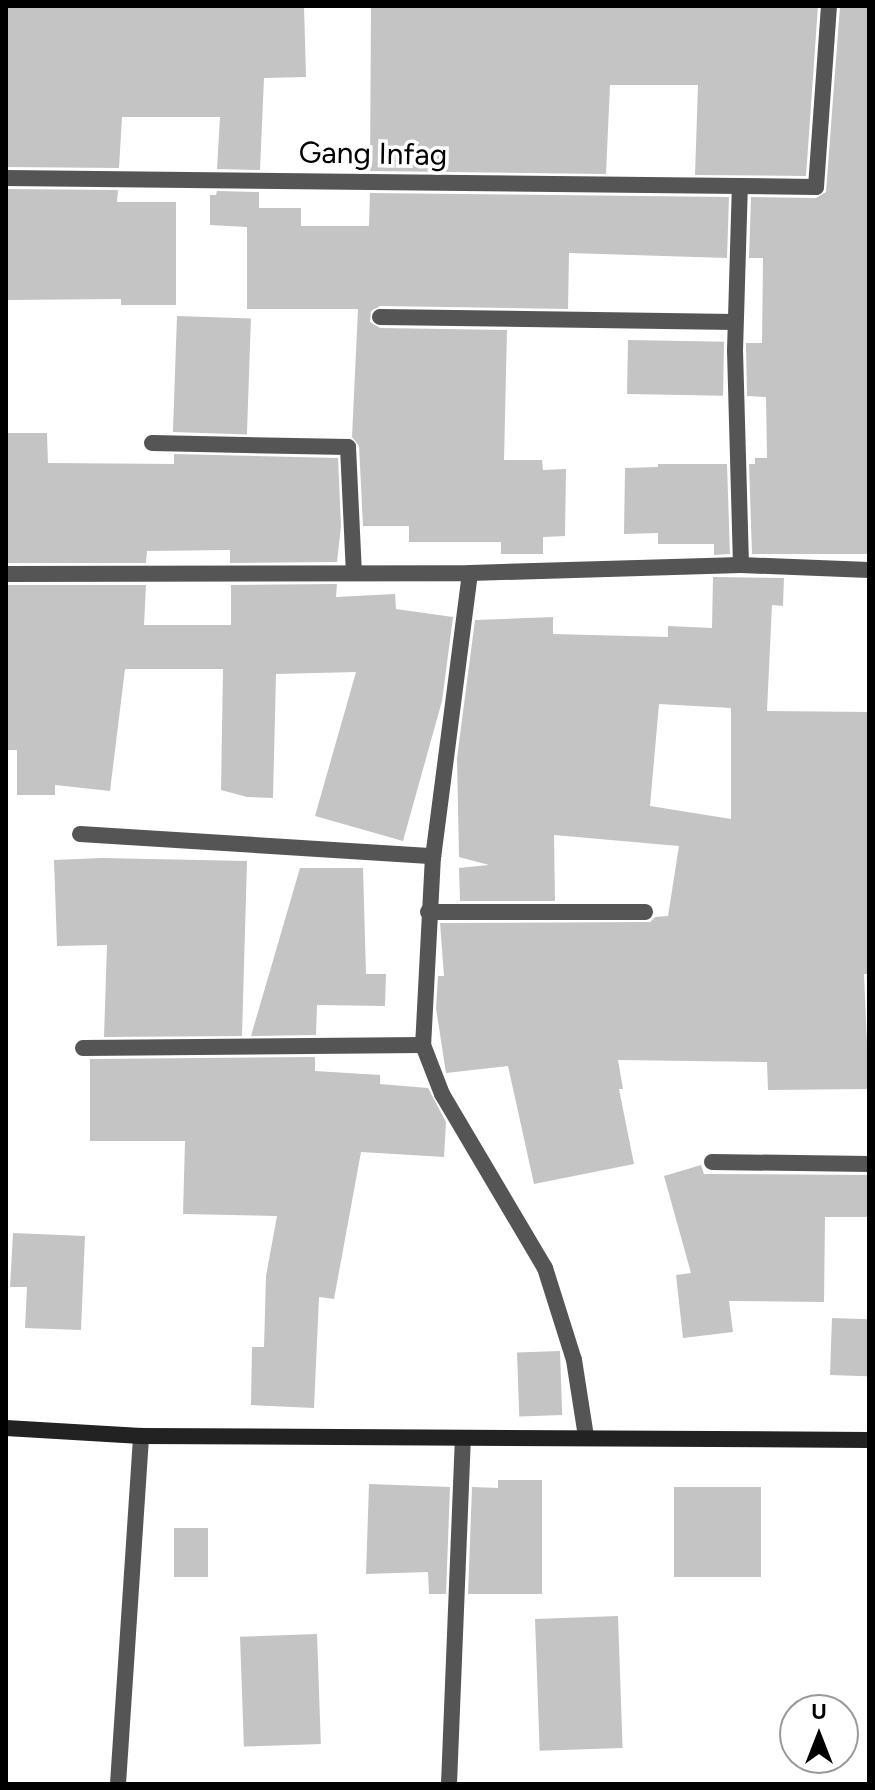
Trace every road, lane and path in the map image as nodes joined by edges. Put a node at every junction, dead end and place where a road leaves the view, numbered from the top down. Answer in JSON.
{"nodes":[{"id":1,"x":829,"y":6,"type":"edge"},
{"id":2,"x":6,"y":178,"type":"edge"},
{"id":3,"x":740,"y":186,"type":"junction"},
{"id":4,"x":380,"y":317,"type":"dead end"},
{"id":5,"x":735,"y":322,"type":"junction"},
{"id":6,"x":152,"y":443,"type":"dead end"},
{"id":7,"x":741,"y":565,"type":"junction"},
{"id":8,"x":869,"y":570,"type":"edge"},
{"id":9,"x":354,"y":573,"type":"junction"},
{"id":10,"x":470,"y":573,"type":"junction"},
{"id":11,"x":6,"y":574,"type":"edge"},
{"id":12,"x":80,"y":834,"type":"dead end"},
{"id":13,"x":433,"y":856,"type":"junction"},
{"id":14,"x":428,"y":912,"type":"junction"},
{"id":15,"x":645,"y":912,"type":"dead end"},
{"id":16,"x":423,"y":1045,"type":"junction"},
{"id":17,"x":83,"y":1048,"type":"dead end"},
{"id":18,"x":712,"y":1162,"type":"dead end"},
{"id":19,"x":869,"y":1164,"type":"edge"},
{"id":20,"x":6,"y":1428,"type":"edge"},
{"id":21,"x":141,"y":1436,"type":"junction"},
{"id":22,"x":586,"y":1437,"type":"junction"},
{"id":23,"x":463,"y":1439,"type":"junction"},
{"id":24,"x":869,"y":1440,"type":"edge"},
{"id":25,"x":118,"y":1784,"type":"edge"},
{"id":26,"x":449,"y":1784,"type":"edge"}],
"edges":[{"from":1,"to":3,"type":"street","name":"Gang Infag"},
{"from":2,"to":3,"type":"street","name":"Gang Infag"},
{"from":3,"to":5,"type":"street"},
{"from":4,"to":5,"type":"street"},
{"from":5,"to":7,"type":"street"},
{"from":6,"to":9,"type":"street"},
{"from":7,"to":8,"type":"street"},
{"from":7,"to":10,"type":"street"},
{"from":9,"to":10,"type":"street"},
{"from":9,"to":11,"type":"street"},
{"from":10,"to":13,"type":"street"},
{"from":12,"to":13,"type":"street"},
{"from":13,"to":14,"type":"street"},
{"from":14,"to":15,"type":"street"},
{"from":14,"to":16,"type":"street"},
{"from":16,"to":17,"type":"street"},
{"from":16,"to":22,"type":"street"},
{"from":18,"to":19,"type":"street"},
{"from":20,"to":21,"type":"street"},
{"from":21,"to":23,"type":"street"},
{"from":21,"to":25,"type":"street"},
{"from":22,"to":23,"type":"street"},
{"from":22,"to":24,"type":"street"},
{"from":23,"to":26,"type":"street"}]}
